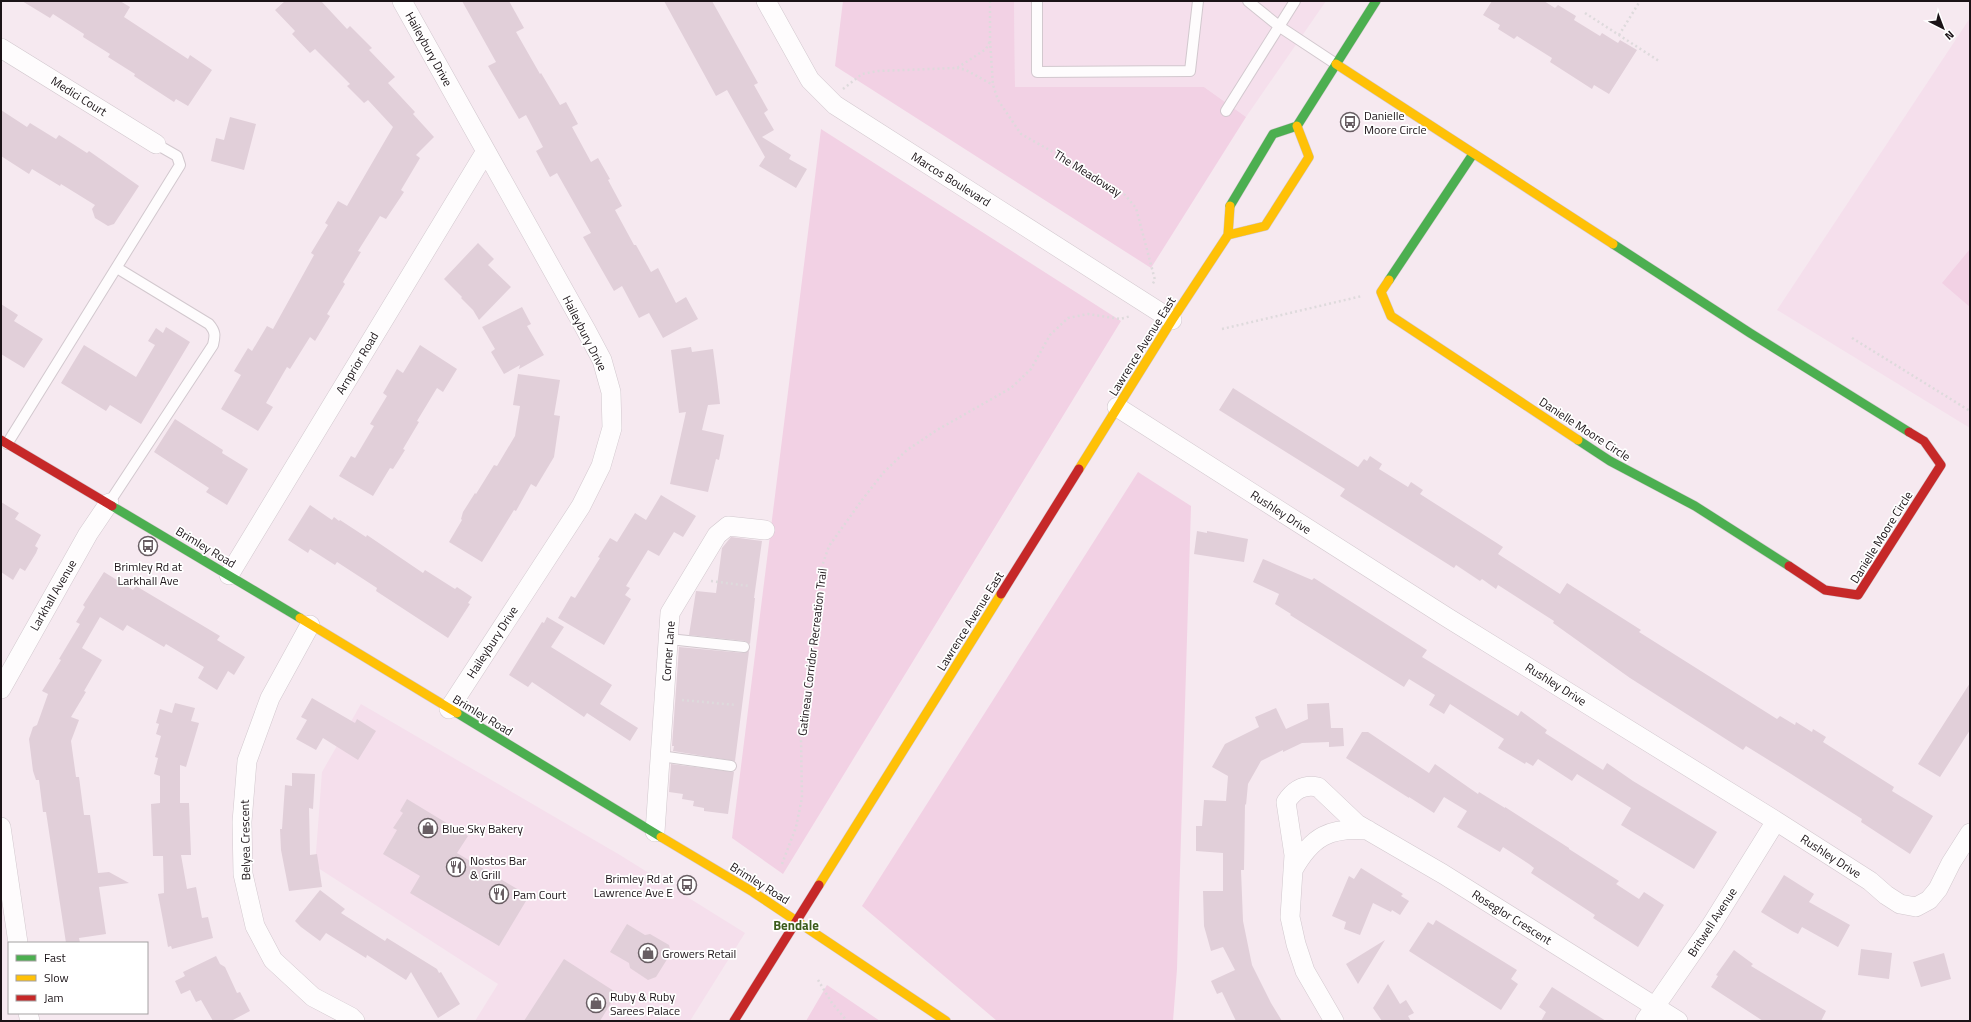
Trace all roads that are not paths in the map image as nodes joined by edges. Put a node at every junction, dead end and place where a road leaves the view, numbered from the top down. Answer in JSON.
{"nodes":[{"id":1,"x":402,"y":1,"type":"edge"},
{"id":2,"x":766,"y":1,"type":"edge"},
{"id":3,"x":1037,"y":1,"type":"edge"},
{"id":4,"x":1198,"y":1,"type":"edge"},
{"id":5,"x":1248,"y":1,"type":"edge"},
{"id":6,"x":1296,"y":1,"type":"edge"},
{"id":7,"x":1376,"y":1,"type":"edge"},
{"id":8,"x":1280,"y":27,"type":"junction"},
{"id":9,"x":1,"y":48,"type":"edge"},
{"id":10,"x":1336,"y":64,"type":"junction"},
{"id":11,"x":1226,"y":111,"type":"dead end"},
{"id":12,"x":1297,"y":126,"type":"junction"},
{"id":13,"x":156,"y":144,"type":"joint"},
{"id":14,"x":486,"y":151,"type":"junction"},
{"id":15,"x":1473,"y":154,"type":"junction"},
{"id":16,"x":1228,"y":235,"type":"junction"},
{"id":17,"x":117,"y":268,"type":"junction"},
{"id":18,"x":1172,"y":320,"type":"junction"},
{"id":19,"x":1117,"y":408,"type":"junction"},
{"id":20,"x":4,"y":442,"type":"edge"},
{"id":21,"x":109,"y":503,"type":"junction"},
{"id":22,"x":765,"y":530,"type":"dead end"},
{"id":23,"x":229,"y":575,"type":"junction"},
{"id":24,"x":310,"y":625,"type":"junction"},
{"id":25,"x":669,"y":639,"type":"junction"},
{"id":26,"x":744,"y":647,"type":"dead end"},
{"id":27,"x":1,"y":689,"type":"edge"},
{"id":28,"x":449,"y":709,"type":"junction"},
{"id":29,"x":660,"y":756,"type":"junction"},
{"id":30,"x":732,"y":766,"type":"dead end"},
{"id":31,"x":1776,"y":821,"type":"junction"},
{"id":32,"x":1,"y":827,"type":"edge"},
{"id":33,"x":1369,"y":830,"type":"junction"},
{"id":34,"x":655,"y":832,"type":"junction"},
{"id":35,"x":1970,"y":833,"type":"edge"},
{"id":36,"x":1293,"y":870,"type":"junction"},
{"id":37,"x":798,"y":922,"type":"junction"},
{"id":38,"x":18,"y":942,"type":"edge"},
{"id":39,"x":1650,"y":1014,"type":"edge"},
{"id":40,"x":354,"y":1021,"type":"edge"},
{"id":41,"x":734,"y":1021,"type":"edge"},
{"id":42,"x":946,"y":1021,"type":"edge"},
{"id":43,"x":1334,"y":1021,"type":"edge"},
{"id":44,"x":1678,"y":1021,"type":"edge"}],
"edges":[{"from":1,"to":14,"type":"street","name":"Haileybury Drive"},
{"from":2,"to":18,"type":"street","name":"Marcos Boulevard"},
{"from":3,"to":4,"type":"lane"},
{"from":5,"to":8,"type":"lane"},
{"from":6,"to":8,"type":"lane"},
{"from":7,"to":10,"type":"main road"},
{"from":8,"to":10,"type":"lane"},
{"from":8,"to":11,"type":"lane"},
{"from":9,"to":13,"type":"street","name":"Medici Court"},
{"from":10,"to":12,"type":"main road"},
{"from":10,"to":15,"type":"main road","name":"Danielle Moore Circle"},
{"from":12,"to":16,"type":"main road","name":"Lawrence Avenue East"},
{"from":12,"to":16,"type":"main road"},
{"from":13,"to":17,"type":"lane"},
{"from":14,"to":23,"type":"street","name":"Arnprior Road"},
{"from":14,"to":28,"type":"street","name":"Haileybury Drive"},
{"from":15,"to":15,"type":"main road","name":"Danielle Moore Circle"},
{"from":16,"to":18,"type":"main road","name":"Lawrence Avenue East"},
{"from":17,"to":20,"type":"lane"},
{"from":17,"to":21,"type":"lane"},
{"from":18,"to":19,"type":"main road","name":"Lawrence Avenue East"},
{"from":19,"to":31,"type":"street","name":"Rushley Drive"},
{"from":19,"to":37,"type":"main road","name":"Lawrence Avenue East"},
{"from":20,"to":21,"type":"main road","name":"Brimley Road"},
{"from":21,"to":23,"type":"main road","name":"Brimley Road"},
{"from":21,"to":27,"type":"street","name":"Larkhall Avenue"},
{"from":22,"to":25,"type":"street","name":"Corner Lane"},
{"from":23,"to":24,"type":"main road","name":"Brimley Road"},
{"from":24,"to":28,"type":"main road","name":"Brimley Road"},
{"from":24,"to":40,"type":"street","name":"Belyea Crescent"},
{"from":25,"to":26,"type":"lane"},
{"from":25,"to":29,"type":"street","name":"Corner Lane"},
{"from":28,"to":34,"type":"main road","name":"Brimley Road"},
{"from":29,"to":30,"type":"lane"},
{"from":29,"to":34,"type":"street","name":"Corner Lane"},
{"from":31,"to":35,"type":"street","name":"Rushley Drive"},
{"from":31,"to":39,"type":"street","name":"Britwell Avenue"},
{"from":32,"to":38,"type":"street"},
{"from":33,"to":36,"type":"street","name":"Roseglor Crescent"},
{"from":33,"to":36,"type":"street","name":"Roseglor Crescent"},
{"from":33,"to":39,"type":"street","name":"Roseglor Crescent"},
{"from":34,"to":37,"type":"main road","name":"Brimley Road"},
{"from":36,"to":43,"type":"street","name":"Roseglor Crescent"},
{"from":37,"to":41,"type":"main road","name":"Lawrence Avenue East"},
{"from":37,"to":42,"type":"main road","name":"Brimley Road"},
{"from":39,"to":44,"type":"street","name":"Roseglor Crescent"}]}
